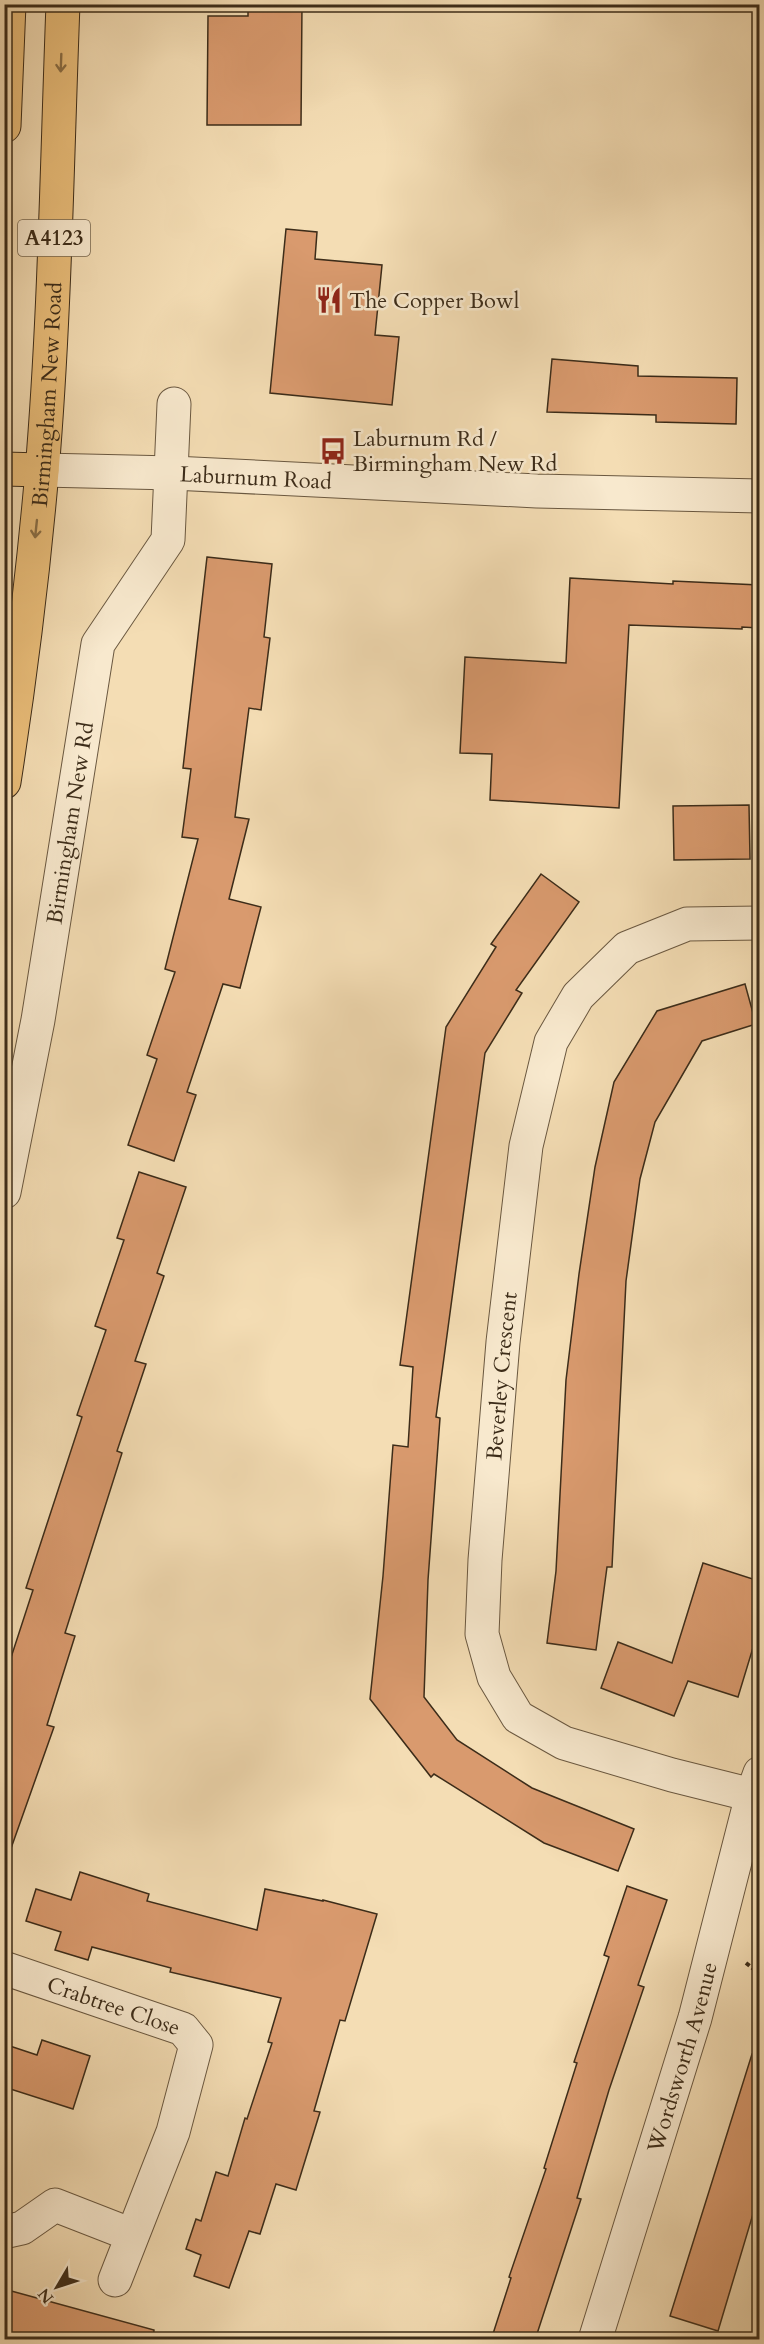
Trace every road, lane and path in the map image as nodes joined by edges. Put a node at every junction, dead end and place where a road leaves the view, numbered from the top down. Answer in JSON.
{"nodes":[{"id":1,"x":9,"y":4,"type":"edge"},
{"id":2,"x":63,"y":4,"type":"edge"},
{"id":3,"x":4,"y":126,"type":"edge"},
{"id":4,"x":174,"y":404,"type":"dead end"},
{"id":5,"x":4,"y":469,"type":"edge"},
{"id":6,"x":42,"y":470,"type":"junction"},
{"id":7,"x":173,"y":473,"type":"junction"},
{"id":8,"x":759,"y":496,"type":"edge"},
{"id":9,"x":4,"y":782,"type":"edge"},
{"id":10,"x":759,"y":923,"type":"edge"},
{"id":11,"x":4,"y":1192,"type":"edge"},
{"id":12,"x":755,"y":1784,"type":"edge"},
{"id":13,"x":4,"y":1968,"type":"edge"},
{"id":14,"x":4,"y":2232,"type":"edge"},
{"id":15,"x":132,"y":2235,"type":"junction"},
{"id":16,"x":115,"y":2280,"type":"dead end"},
{"id":17,"x":595,"y":2340,"type":"edge"}],
"edges":[{"from":1,"to":3,"type":"highway"},
{"from":2,"to":6,"type":"highway","name":"Birmingham New Road","number":"A4123","one_way":true},
{"from":4,"to":7,"type":"street","name":"Birmingham New Rd"},
{"from":5,"to":6,"type":"highway"},
{"from":6,"to":7,"type":"street","name":"Laburnum Road"},
{"from":6,"to":9,"type":"highway","name":"Birmingham New Road","number":"A4123","one_way":true},
{"from":7,"to":8,"type":"street","name":"Laburnum Road"},
{"from":7,"to":11,"type":"street","name":"Birmingham New Rd"},
{"from":10,"to":12,"type":"street","name":"Beverley Crescent"},
{"from":12,"to":17,"type":"street","name":"Wordsworth Avenue"},
{"from":13,"to":15,"type":"street","name":"Crabtree Close"},
{"from":14,"to":15,"type":"street"},
{"from":15,"to":16,"type":"street","name":"Crabtree Close"}]}
